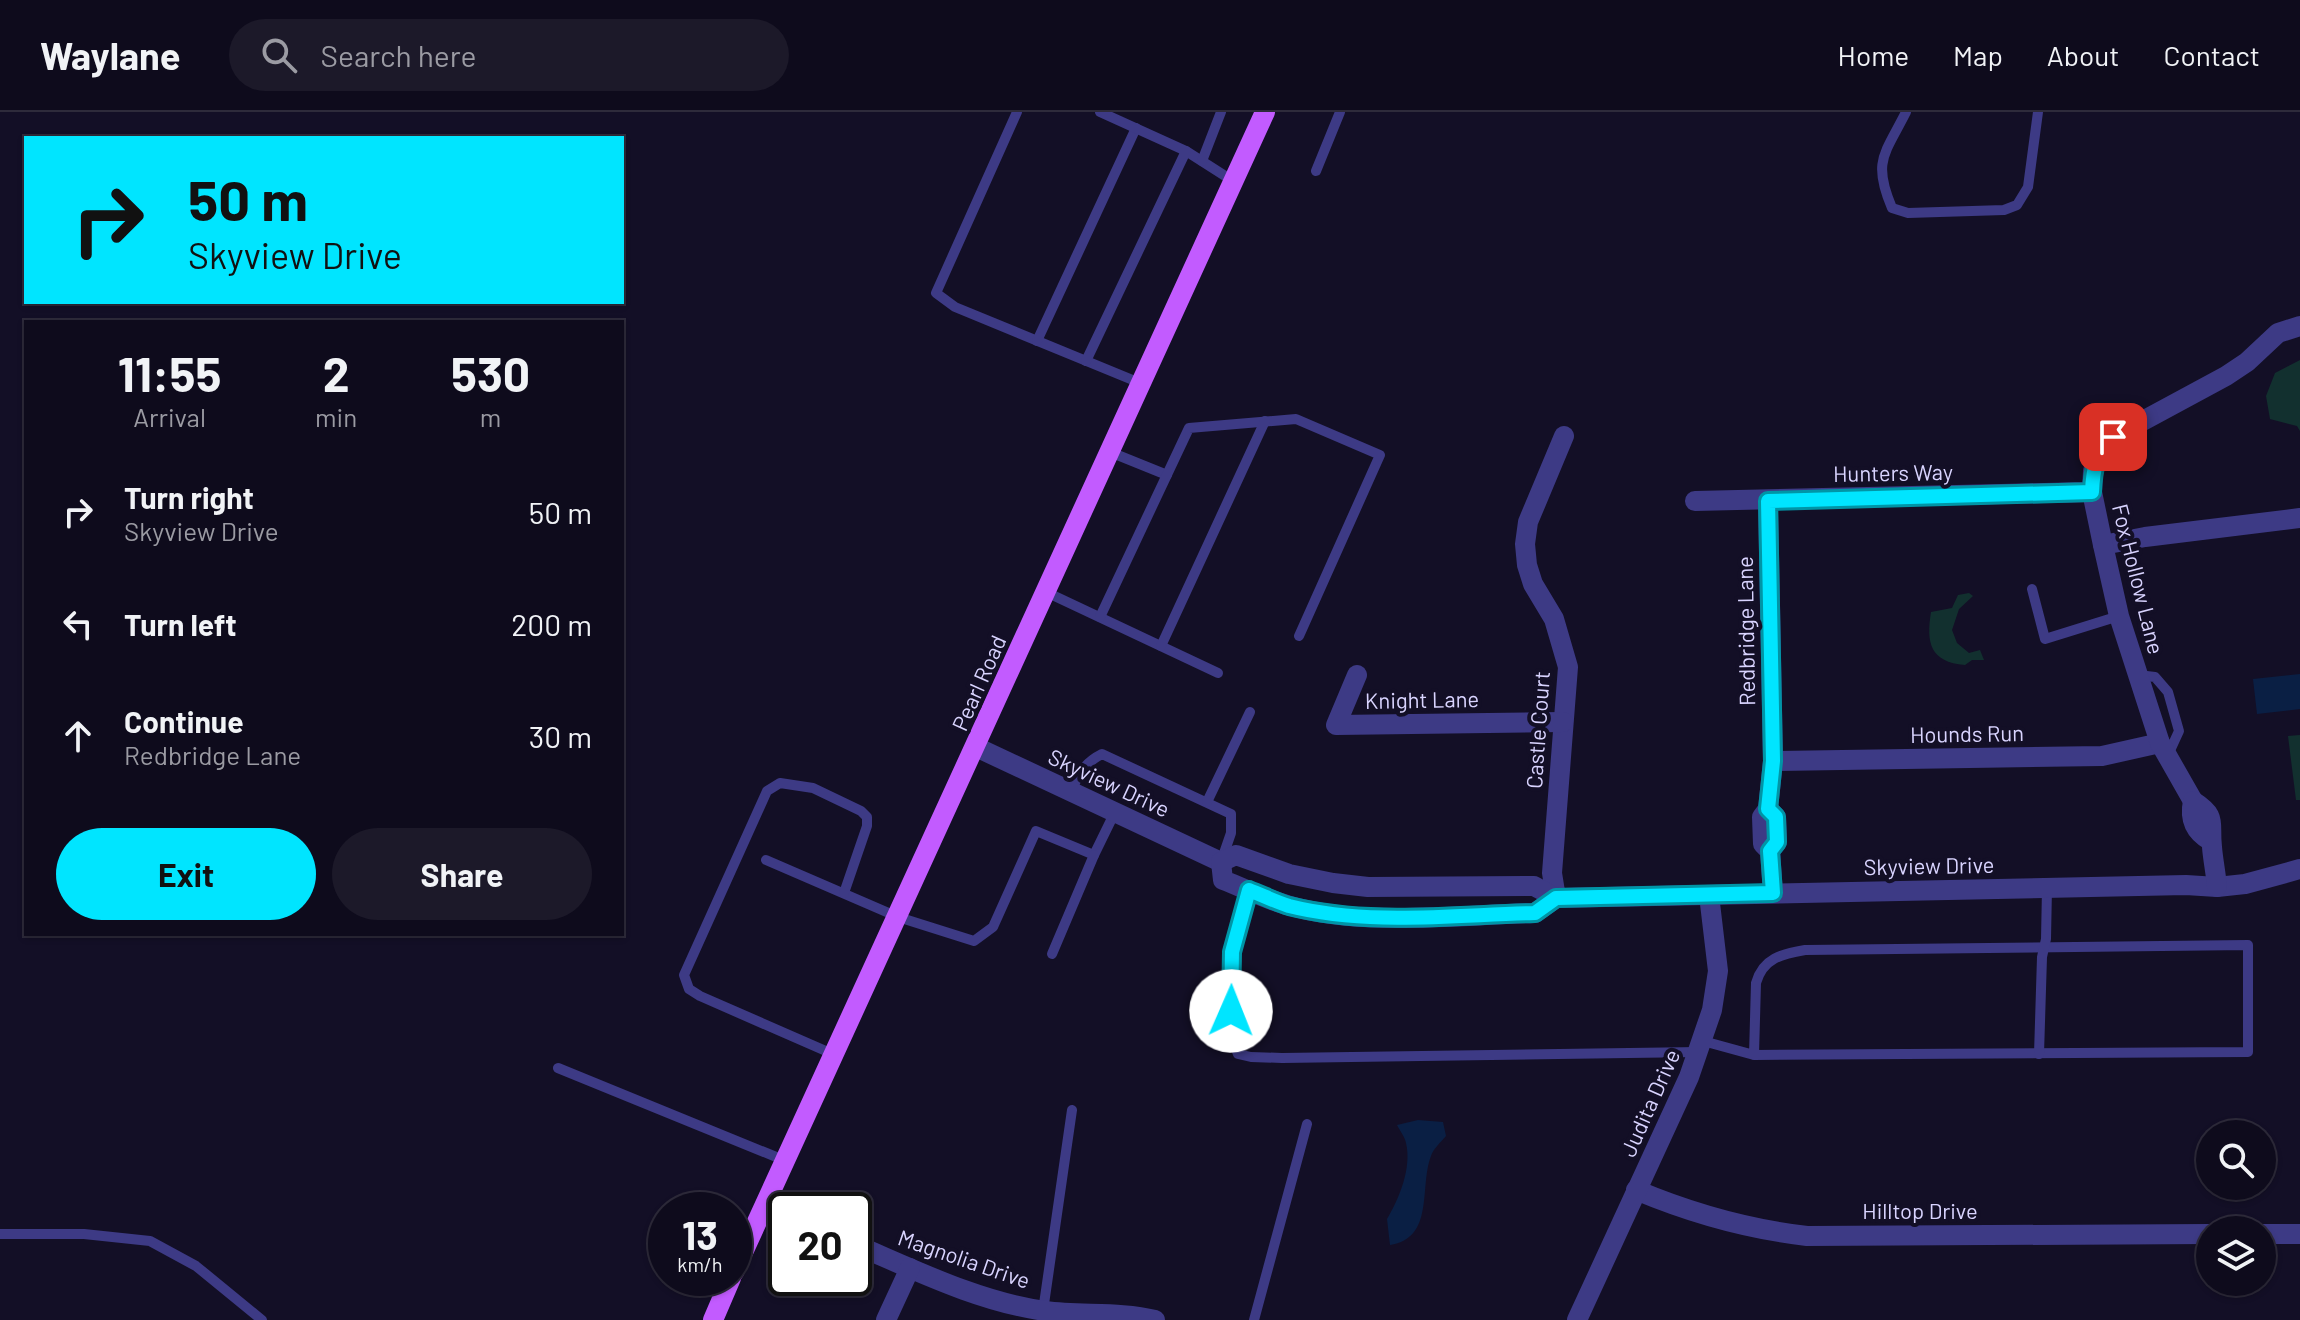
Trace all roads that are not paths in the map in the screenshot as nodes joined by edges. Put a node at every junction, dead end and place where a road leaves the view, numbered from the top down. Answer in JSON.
{"nodes":[{"id":1,"x":1017,"y":112,"type":"edge"},
{"id":2,"x":1100,"y":112,"type":"edge"},
{"id":3,"x":1221,"y":112,"type":"edge"},
{"id":4,"x":1265,"y":112,"type":"edge"},
{"id":5,"x":1340,"y":112,"type":"edge"},
{"id":6,"x":1906,"y":112,"type":"edge"},
{"id":7,"x":2038,"y":112,"type":"edge"},
{"id":8,"x":1136,"y":128,"type":"junction"},
{"id":9,"x":1186,"y":151,"type":"junction"},
{"id":10,"x":1202,"y":161,"type":"junction"},
{"id":11,"x":1316,"y":171,"type":"dead end"},
{"id":12,"x":1233,"y":181,"type":"junction"},
{"id":13,"x":2300,"y":326,"type":"edge"},
{"id":14,"x":1037,"y":341,"type":"junction"},
{"id":15,"x":1086,"y":361,"type":"junction"},
{"id":16,"x":1140,"y":383,"type":"junction"},
{"id":17,"x":1265,"y":421,"type":"junction"},
{"id":18,"x":1564,"y":436,"type":"dead end"},
{"id":19,"x":1110,"y":452,"type":"junction"},
{"id":20,"x":1167,"y":475,"type":"junction"},
{"id":21,"x":2092,"y":492,"type":"junction"},
{"id":22,"x":1695,"y":501,"type":"dead end"},
{"id":23,"x":1768,"y":501,"type":"junction"},
{"id":24,"x":2300,"y":518,"type":"edge"},
{"id":25,"x":2103,"y":545,"type":"junction"},
{"id":26,"x":2032,"y":589,"type":"dead end"},
{"id":27,"x":1046,"y":592,"type":"junction"},
{"id":28,"x":2119,"y":616,"type":"junction"},
{"id":29,"x":1100,"y":617,"type":"junction"},
{"id":30,"x":1299,"y":636,"type":"dead end"},
{"id":31,"x":1161,"y":646,"type":"junction"},
{"id":32,"x":1218,"y":673,"type":"dead end"},
{"id":33,"x":1357,"y":675,"type":"dead end"},
{"id":34,"x":1250,"y":712,"type":"dead end"},
{"id":35,"x":1563,"y":722,"type":"junction"},
{"id":36,"x":976,"y":747,"type":"junction"},
{"id":37,"x":2164,"y":750,"type":"junction"},
{"id":38,"x":1773,"y":761,"type":"junction"},
{"id":39,"x":1071,"y":791,"type":"junction"},
{"id":40,"x":1207,"y":802,"type":"junction"},
{"id":41,"x":1115,"y":812,"type":"junction"},
{"id":42,"x":1094,"y":855,"type":"junction"},
{"id":43,"x":766,"y":860,"type":"dead end"},
{"id":44,"x":1221,"y":862,"type":"junction"},
{"id":45,"x":2300,"y":869,"type":"edge"},
{"id":46,"x":2217,"y":887,"type":"junction"},
{"id":47,"x":2047,"y":888,"type":"junction"},
{"id":48,"x":1249,"y":890,"type":"junction"},
{"id":49,"x":844,"y":893,"type":"junction"},
{"id":50,"x":1773,"y":893,"type":"junction"},
{"id":51,"x":1709,"y":895,"type":"junction"},
{"id":52,"x":1556,"y":898,"type":"junction"},
{"id":53,"x":898,"y":917,"type":"junction"},
{"id":54,"x":2044,"y":948,"type":"junction"},
{"id":55,"x":1052,"y":954,"type":"dead end"},
{"id":56,"x":1701,"y":1046,"type":"junction"},
{"id":57,"x":2039,"y":1054,"type":"junction"},
{"id":58,"x":835,"y":1055,"type":"junction"},
{"id":59,"x":1754,"y":1055,"type":"junction"},
{"id":60,"x":558,"y":1068,"type":"dead end"},
{"id":61,"x":1072,"y":1110,"type":"dead end"},
{"id":62,"x":1307,"y":1124,"type":"dead end"},
{"id":63,"x":786,"y":1161,"type":"junction"},
{"id":64,"x":1636,"y":1190,"type":"junction"},
{"id":65,"x":765,"y":1207,"type":"junction"},
{"id":66,"x":768,"y":1208,"type":"edge"},
{"id":67,"x":0,"y":1234,"type":"edge"},
{"id":68,"x":752,"y":1234,"type":"edge"},
{"id":69,"x":2196,"y":1234,"type":"edge"},
{"id":70,"x":2276,"y":1234,"type":"edge"},
{"id":71,"x":2300,"y":1234,"type":"edge"},
{"id":72,"x":872,"y":1252,"type":"edge"},
{"id":73,"x":910,"y":1268,"type":"junction"},
{"id":74,"x":723,"y":1296,"type":"edge"},
{"id":75,"x":1043,"y":1311,"type":"junction"},
{"id":76,"x":262,"y":1320,"type":"edge"},
{"id":77,"x":713,"y":1320,"type":"edge"},
{"id":78,"x":886,"y":1320,"type":"edge"},
{"id":79,"x":1155,"y":1320,"type":"edge"},
{"id":80,"x":1254,"y":1320,"type":"edge"},
{"id":81,"x":1577,"y":1320,"type":"edge"}],
"edges":[{"from":1,"to":14,"type":"lane"},
{"from":2,"to":8,"type":"lane"},
{"from":3,"to":10,"type":"lane"},
{"from":4,"to":12,"type":"main road","name":"Pearl Road"},
{"from":5,"to":11,"type":"lane"},
{"from":6,"to":7,"type":"lane"},
{"from":8,"to":9,"type":"lane"},
{"from":8,"to":14,"type":"lane"},
{"from":9,"to":10,"type":"lane"},
{"from":9,"to":15,"type":"lane"},
{"from":10,"to":12,"type":"lane"},
{"from":12,"to":16,"type":"main road","name":"Pearl Road"},
{"from":13,"to":21,"type":"street","name":"Fox Hollow Lane"},
{"from":14,"to":15,"type":"lane"},
{"from":15,"to":16,"type":"lane"},
{"from":16,"to":19,"type":"main road","name":"Pearl Road"},
{"from":17,"to":20,"type":"lane"},
{"from":17,"to":30,"type":"lane"},
{"from":17,"to":31,"type":"lane"},
{"from":18,"to":35,"type":"street","name":"Castle Court"},
{"from":19,"to":20,"type":"lane"},
{"from":19,"to":27,"type":"main road","name":"Pearl Road"},
{"from":20,"to":29,"type":"lane"},
{"from":21,"to":23,"type":"street","name":"Hunters Way"},
{"from":21,"to":25,"type":"street","name":"Fox Hollow Lane"},
{"from":22,"to":23,"type":"street","name":"Hunters Way"},
{"from":23,"to":38,"type":"street","name":"Redbridge Lane"},
{"from":24,"to":25,"type":"street"},
{"from":25,"to":28,"type":"street","name":"Fox Hollow Lane"},
{"from":26,"to":28,"type":"lane"},
{"from":27,"to":29,"type":"lane"},
{"from":27,"to":36,"type":"main road","name":"Pearl Road"},
{"from":28,"to":37,"type":"street","name":"Fox Hollow Lane"},
{"from":29,"to":31,"type":"lane"},
{"from":31,"to":32,"type":"lane"},
{"from":33,"to":35,"type":"street","name":"Knight Lane"},
{"from":34,"to":40,"type":"lane"},
{"from":35,"to":52,"type":"street","name":"Castle Court"},
{"from":36,"to":39,"type":"street","name":"Skyview Drive"},
{"from":36,"to":53,"type":"main road","name":"Pearl Road"},
{"from":37,"to":38,"type":"street","name":"Hounds Run"},
{"from":37,"to":46,"type":"street","name":"Fox Hollow Lane"},
{"from":38,"to":50,"type":"street","name":"Redbridge Lane"},
{"from":39,"to":40,"type":"lane"},
{"from":39,"to":41,"type":"street","name":"Skyview Drive"},
{"from":40,"to":44,"type":"lane"},
{"from":41,"to":42,"type":"lane"},
{"from":41,"to":44,"type":"street","name":"Skyview Drive"},
{"from":42,"to":53,"type":"lane"},
{"from":42,"to":55,"type":"lane"},
{"from":43,"to":49,"type":"lane"},
{"from":44,"to":48,"type":"street","name":"Skyview Drive"},
{"from":44,"to":52,"type":"street","name":"Skyview Drive"},
{"from":45,"to":46,"type":"street","name":"Skyview Drive"},
{"from":46,"to":47,"type":"street","name":"Skyview Drive"},
{"from":47,"to":50,"type":"street","name":"Skyview Drive"},
{"from":47,"to":54,"type":"lane"},
{"from":48,"to":52,"type":"street","name":"Skyview Drive"},
{"from":48,"to":56,"type":"lane"},
{"from":49,"to":53,"type":"lane"},
{"from":49,"to":58,"type":"lane"},
{"from":50,"to":51,"type":"street","name":"Skyview Drive"},
{"from":51,"to":52,"type":"street","name":"Skyview Drive"},
{"from":51,"to":56,"type":"street","name":"Judita Drive"},
{"from":53,"to":58,"type":"main road","name":"Pearl Road"},
{"from":54,"to":57,"type":"lane"},
{"from":54,"to":57,"type":"lane"},
{"from":54,"to":59,"type":"lane"},
{"from":56,"to":59,"type":"lane"},
{"from":56,"to":64,"type":"street","name":"Judita Drive"},
{"from":57,"to":59,"type":"lane"},
{"from":58,"to":63,"type":"main road","name":"Pearl Road"},
{"from":60,"to":63,"type":"lane"},
{"from":61,"to":75,"type":"lane"},
{"from":62,"to":80,"type":"lane"},
{"from":63,"to":65,"type":"main road","name":"Pearl Road"},
{"from":64,"to":69,"type":"street","name":"Hilltop Drive"},
{"from":64,"to":81,"type":"street","name":"Judita Drive"},
{"from":65,"to":66,"type":"street"},
{"from":65,"to":68,"type":"main road","name":"Pearl Road"},
{"from":67,"to":76,"type":"lane"},
{"from":70,"to":71,"type":"street"},
{"from":72,"to":73,"type":"street","name":"Magnolia Drive"},
{"from":73,"to":75,"type":"street","name":"Magnolia Drive"},
{"from":73,"to":78,"type":"street"},
{"from":74,"to":77,"type":"main road"},
{"from":75,"to":79,"type":"street","name":"Magnolia Drive"}]}
